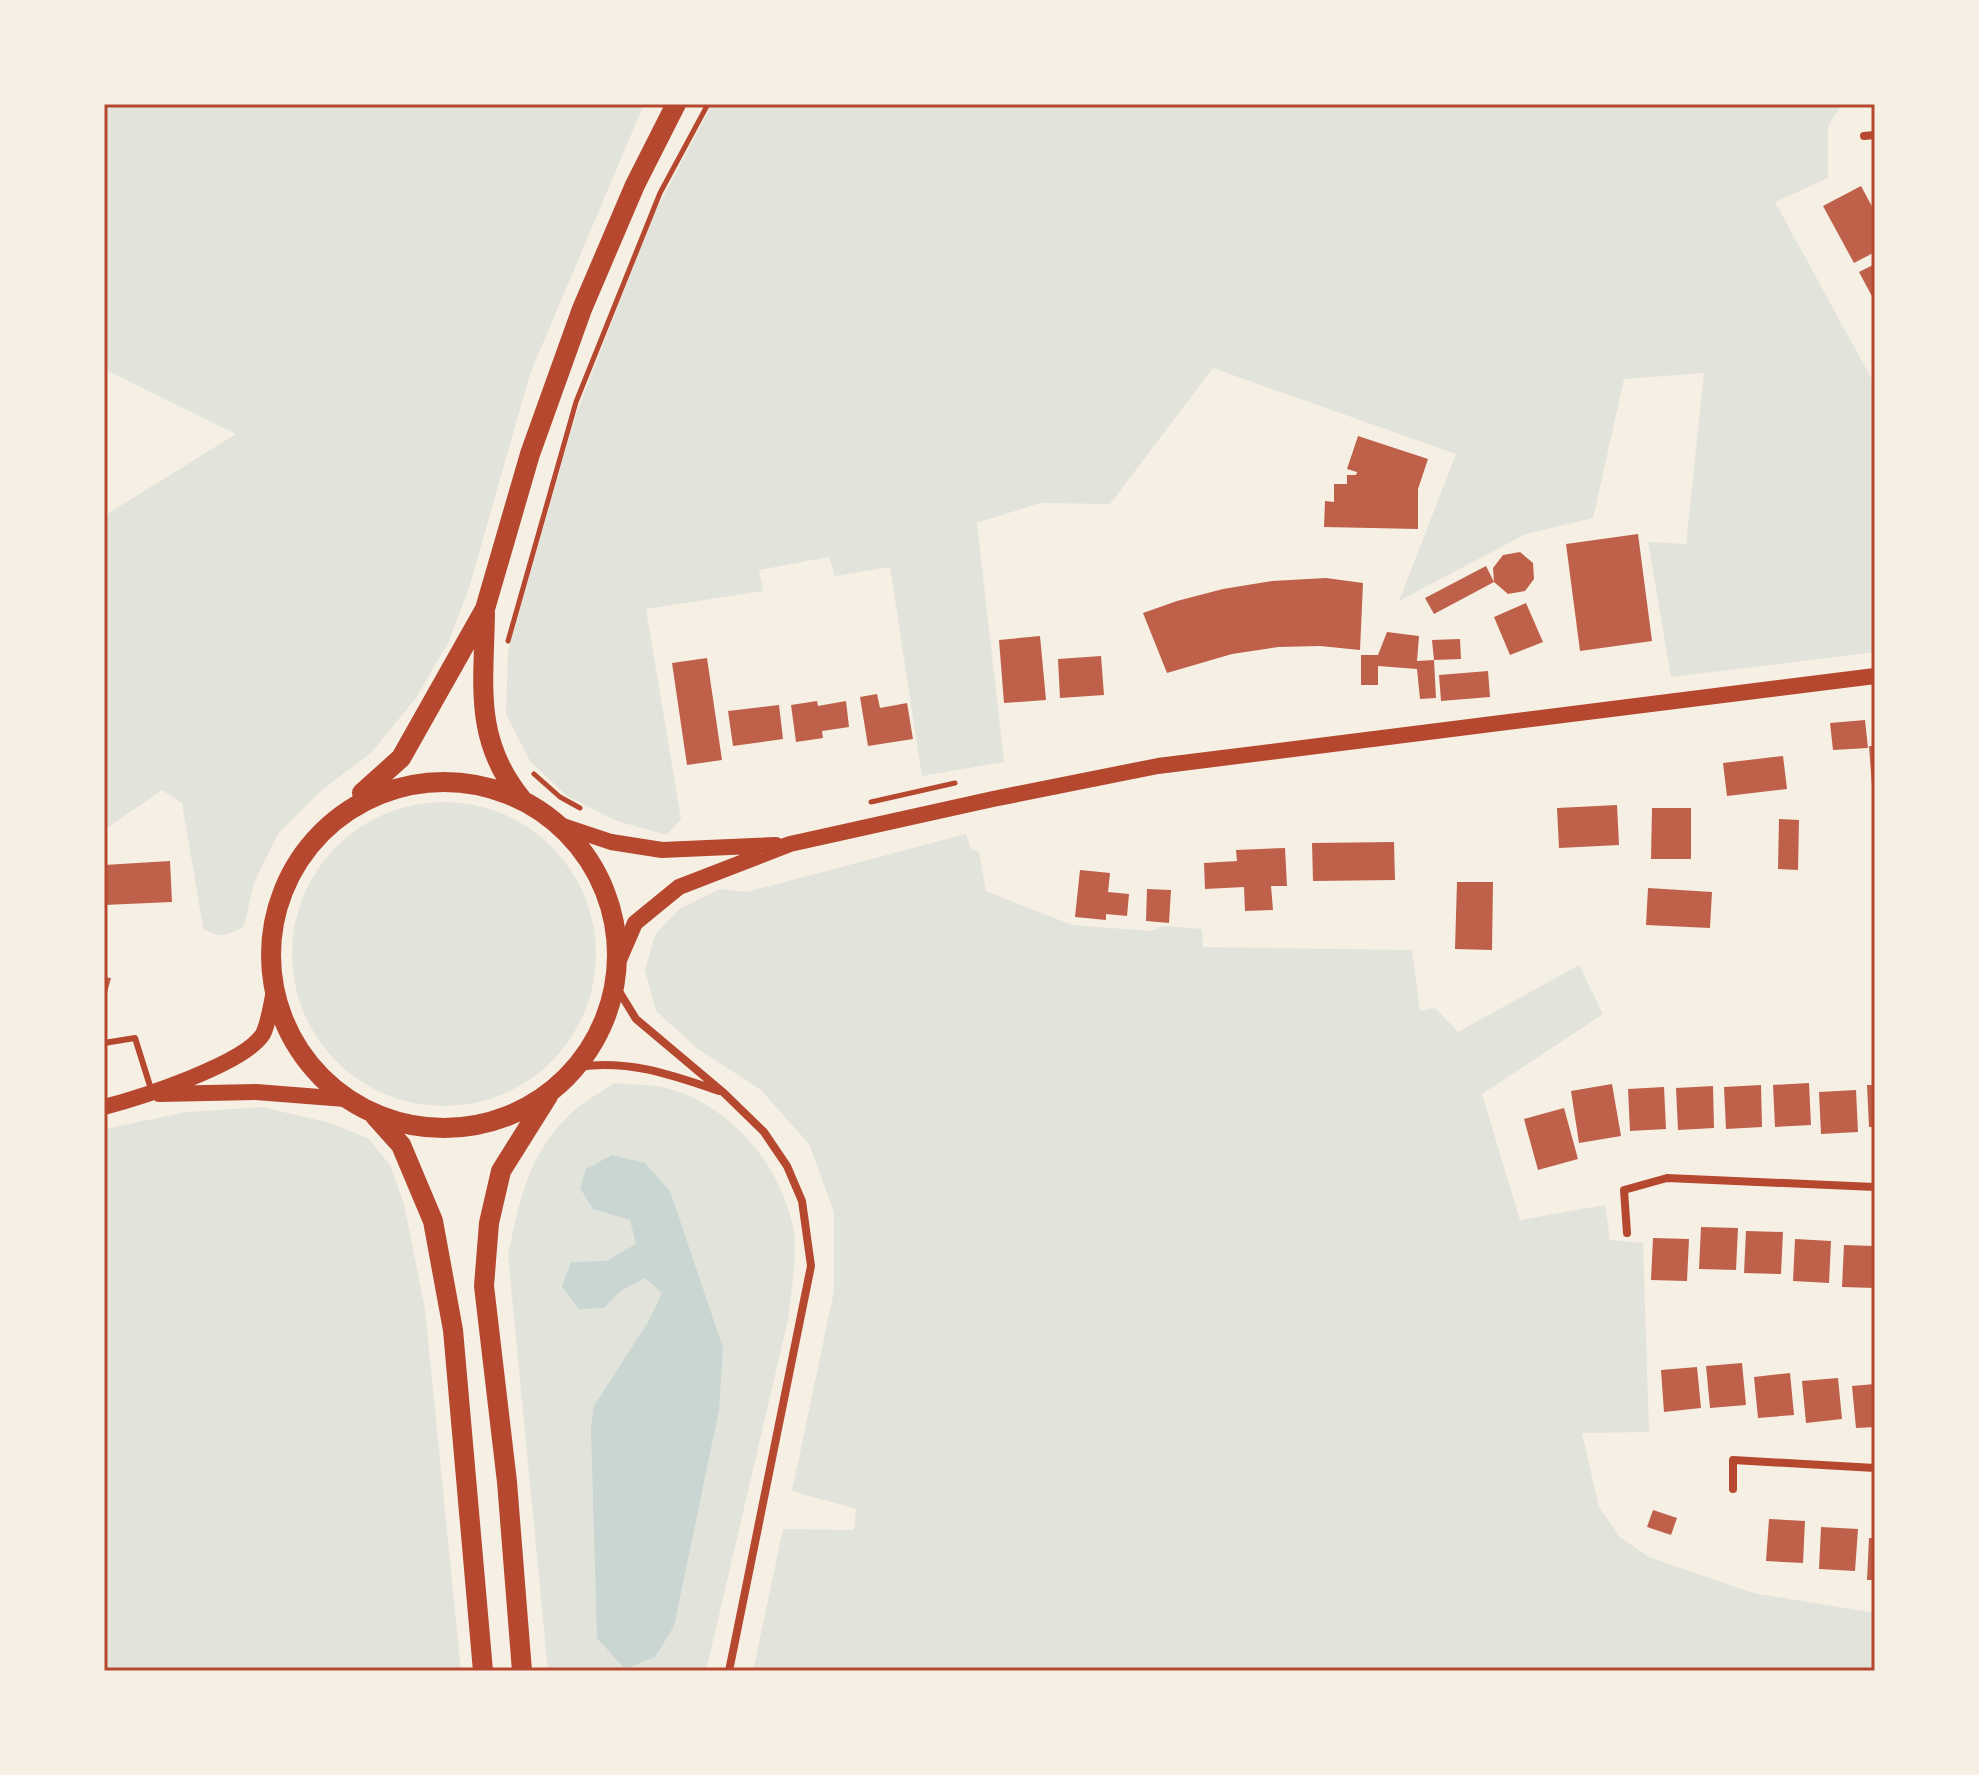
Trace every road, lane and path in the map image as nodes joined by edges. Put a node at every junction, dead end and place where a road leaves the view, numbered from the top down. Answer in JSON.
{"nodes":[{"id":1,"x":676,"y":104,"type":"edge"},
{"id":2,"x":708,"y":104,"type":"edge"},
{"id":3,"x":1875,"y":135,"type":"edge"},
{"id":4,"x":1864,"y":136,"type":"dead end"},
{"id":5,"x":485,"y":609,"type":"junction"},
{"id":6,"x":506,"y":650,"type":"dead end"},
{"id":7,"x":1875,"y":676,"type":"edge"},
{"id":8,"x":529,"y":770,"type":"dead end"},
{"id":9,"x":970,"y":780,"type":"dead end"},
{"id":10,"x":521,"y":798,"type":"junction"},
{"id":11,"x":868,"y":803,"type":"dead end"},
{"id":12,"x":341,"y":811,"type":"junction"},
{"id":13,"x":592,"y":815,"type":"dead end"},
{"id":14,"x":560,"y":825,"type":"junction"},
{"id":15,"x":790,"y":844,"type":"junction"},
{"id":16,"x":619,"y":960,"type":"junction"},
{"id":17,"x":617,"y":988,"type":"junction"},
{"id":18,"x":274,"y":991,"type":"junction"},
{"id":19,"x":104,"y":1043,"type":"edge"},
{"id":20,"x":578,"y":1067,"type":"junction"},
{"id":21,"x":724,"y":1093,"type":"junction"},
{"id":22,"x":152,"y":1094,"type":"junction"},
{"id":23,"x":548,"y":1096,"type":"junction"},
{"id":24,"x":345,"y":1099,"type":"junction"},
{"id":25,"x":104,"y":1107,"type":"edge"},
{"id":26,"x":375,"y":1116,"type":"junction"},
{"id":27,"x":1875,"y":1187,"type":"edge"},
{"id":28,"x":1627,"y":1233,"type":"dead end"},
{"id":29,"x":1875,"y":1468,"type":"edge"},
{"id":30,"x":1733,"y":1489,"type":"dead end"},
{"id":31,"x":483,"y":1671,"type":"edge"},
{"id":32,"x":522,"y":1671,"type":"edge"},
{"id":33,"x":729,"y":1671,"type":"edge"}],
"edges":[{"from":1,"to":5,"type":"main road"},
{"from":2,"to":6,"type":"path"},
{"from":3,"to":4,"type":"street"},
{"from":5,"to":10,"type":"main road"},
{"from":5,"to":12,"type":"main road"},
{"from":7,"to":15,"type":"main road"},
{"from":8,"to":13,"type":"path"},
{"from":9,"to":11,"type":"path"},
{"from":10,"to":12,"type":"main road"},
{"from":10,"to":14,"type":"main road"},
{"from":12,"to":18,"type":"main road"},
{"from":14,"to":15,"type":"main road"},
{"from":14,"to":16,"type":"main road"},
{"from":15,"to":16,"type":"main road"},
{"from":16,"to":17,"type":"main road"},
{"from":17,"to":20,"type":"main road"},
{"from":17,"to":21,"type":"street"},
{"from":18,"to":22,"type":"main road"},
{"from":18,"to":24,"type":"main road"},
{"from":19,"to":22,"type":"lane"},
{"from":20,"to":21,"type":"street"},
{"from":20,"to":23,"type":"main road"},
{"from":21,"to":33,"type":"street"},
{"from":22,"to":24,"type":"main road"},
{"from":22,"to":25,"type":"main road"},
{"from":23,"to":26,"type":"main road"},
{"from":23,"to":32,"type":"main road"},
{"from":24,"to":26,"type":"main road"},
{"from":26,"to":31,"type":"main road"},
{"from":27,"to":28,"type":"street"},
{"from":29,"to":30,"type":"street"}]}
